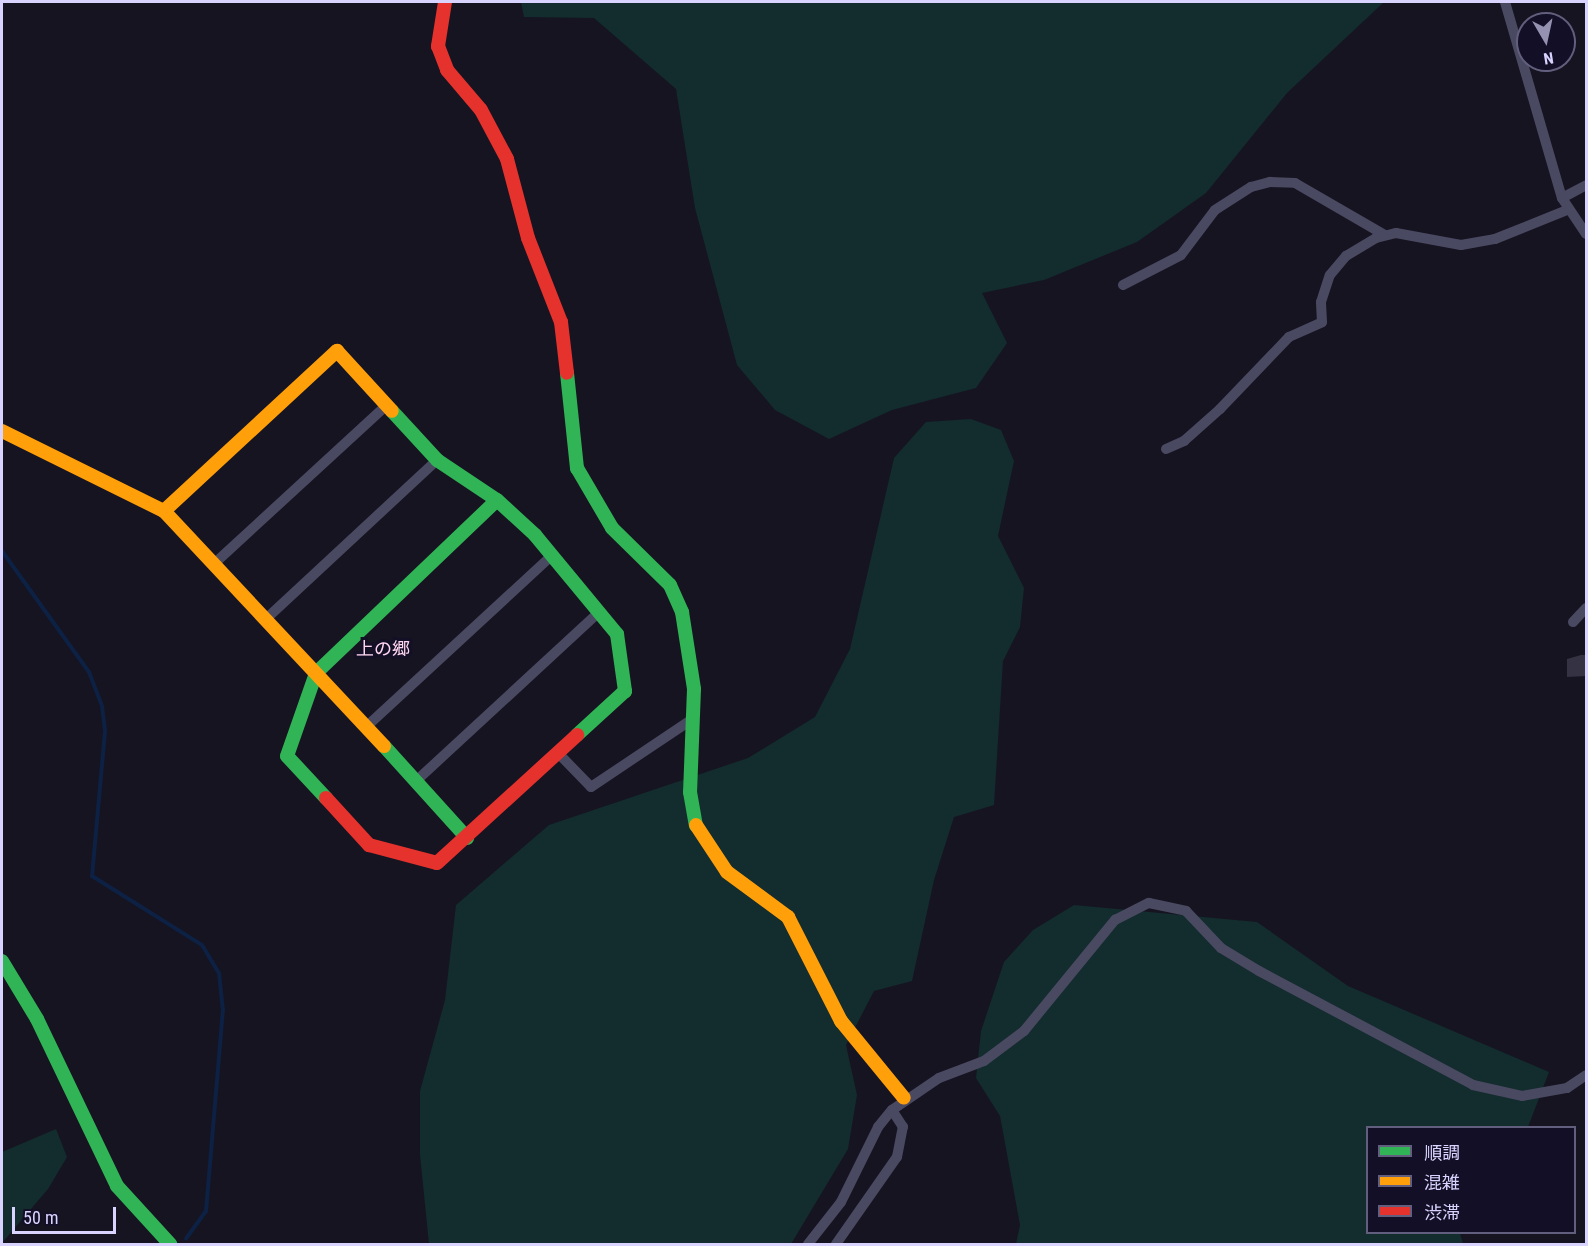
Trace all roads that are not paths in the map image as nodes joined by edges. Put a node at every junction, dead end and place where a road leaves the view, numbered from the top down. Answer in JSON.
{"nodes":[{"id":1,"x":445,"y":2,"type":"edge"},
{"id":2,"x":1505,"y":2,"type":"edge"},
{"id":3,"x":1587,"y":185,"type":"edge"},
{"id":4,"x":1562,"y":198,"type":"junction"},
{"id":5,"x":1567,"y":210,"type":"junction"},
{"id":6,"x":1383,"y":234,"type":"junction"},
{"id":7,"x":1587,"y":234,"type":"edge"},
{"id":8,"x":1123,"y":285,"type":"dead end"},
{"id":9,"x":387,"y":405,"type":"junction"},
{"id":10,"x":2,"y":431,"type":"edge"},
{"id":11,"x":1166,"y":449,"type":"dead end"},
{"id":12,"x":437,"y":460,"type":"junction"},
{"id":13,"x":497,"y":500,"type":"junction"},
{"id":14,"x":164,"y":511,"type":"junction"},
{"id":15,"x":549,"y":558,"type":"junction"},
{"id":16,"x":216,"y":562,"type":"junction"},
{"id":17,"x":1587,"y":608,"type":"edge"},
{"id":18,"x":597,"y":614,"type":"junction"},
{"id":19,"x":267,"y":618,"type":"junction"},
{"id":20,"x":1573,"y":622,"type":"dead end"},
{"id":21,"x":316,"y":673,"type":"junction"},
{"id":22,"x":694,"y":718,"type":"junction"},
{"id":23,"x":366,"y":727,"type":"junction"},
{"id":24,"x":559,"y":754,"type":"junction"},
{"id":25,"x":416,"y":781,"type":"junction"},
{"id":26,"x":467,"y":838,"type":"junction"},
{"id":27,"x":2,"y":961,"type":"edge"},
{"id":28,"x":1587,"y":1075,"type":"edge"},
{"id":29,"x":904,"y":1098,"type":"junction"},
{"id":30,"x":892,"y":1110,"type":"junction"},
{"id":31,"x":170,"y":1245,"type":"edge"},
{"id":32,"x":808,"y":1245,"type":"edge"},
{"id":33,"x":836,"y":1245,"type":"edge"}],
"edges":[{"from":1,"to":22,"type":"street"},
{"from":2,"to":4,"type":"street"},
{"from":3,"to":4,"type":"street"},
{"from":4,"to":5,"type":"street"},
{"from":5,"to":6,"type":"street"},
{"from":5,"to":7,"type":"street"},
{"from":6,"to":8,"type":"street"},
{"from":6,"to":11,"type":"street"},
{"from":9,"to":12,"type":"street"},
{"from":9,"to":14,"type":"street"},
{"from":9,"to":16,"type":"street"},
{"from":10,"to":14,"type":"street"},
{"from":12,"to":13,"type":"street"},
{"from":12,"to":19,"type":"street"},
{"from":13,"to":15,"type":"street"},
{"from":13,"to":21,"type":"street"},
{"from":14,"to":16,"type":"street"},
{"from":15,"to":18,"type":"street"},
{"from":15,"to":23,"type":"street"},
{"from":16,"to":19,"type":"street"},
{"from":17,"to":20,"type":"street"},
{"from":18,"to":24,"type":"street"},
{"from":18,"to":25,"type":"street"},
{"from":19,"to":21,"type":"street"},
{"from":21,"to":23,"type":"street"},
{"from":21,"to":26,"type":"street"},
{"from":22,"to":24,"type":"street"},
{"from":22,"to":29,"type":"street"},
{"from":23,"to":25,"type":"street"},
{"from":24,"to":26,"type":"street"},
{"from":25,"to":26,"type":"street"},
{"from":27,"to":31,"type":"street"},
{"from":28,"to":29,"type":"street"},
{"from":29,"to":30,"type":"street"},
{"from":30,"to":32,"type":"street"},
{"from":30,"to":33,"type":"street"}]}
